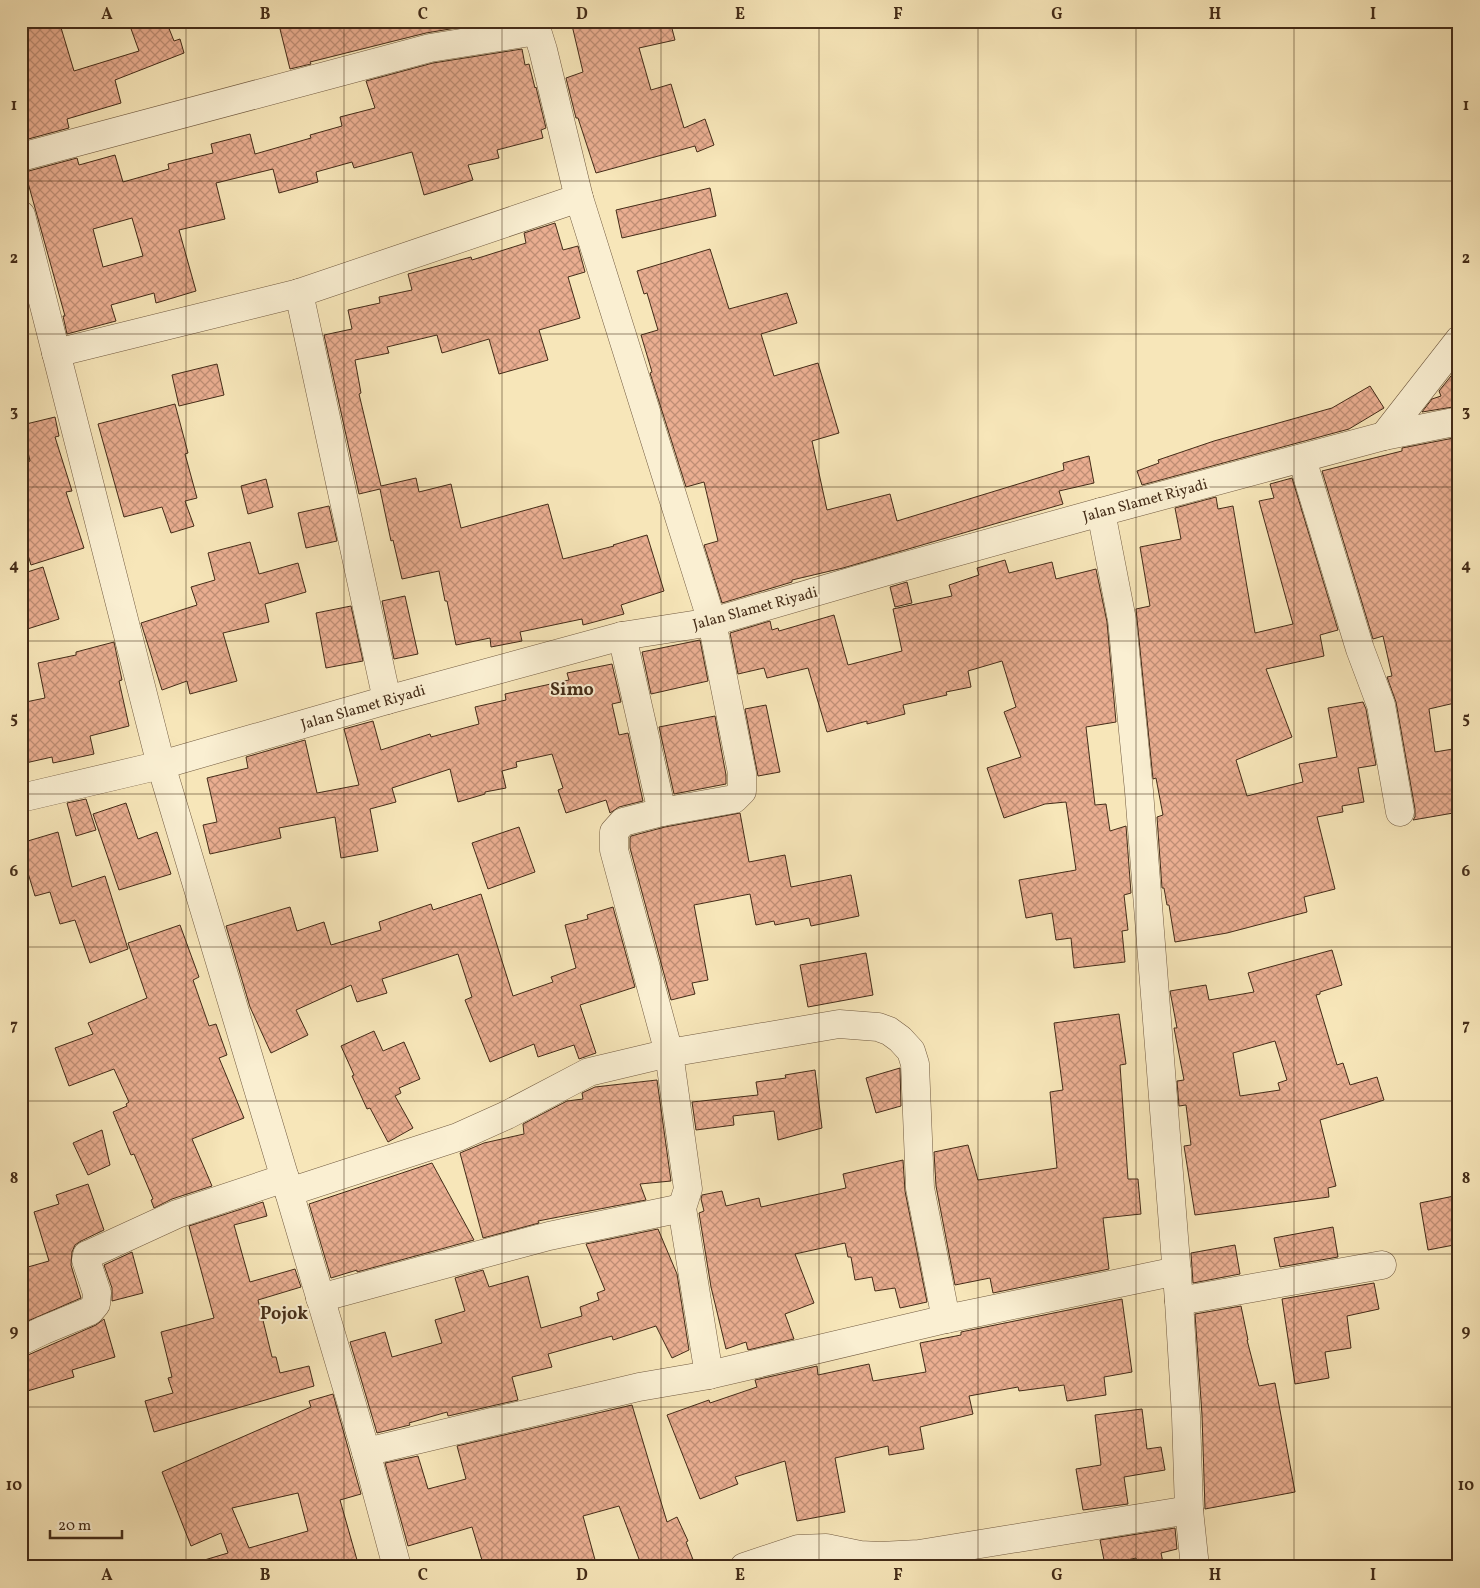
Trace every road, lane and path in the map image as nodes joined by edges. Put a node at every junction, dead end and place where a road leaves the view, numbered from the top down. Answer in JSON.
{"nodes":[{"id":1,"x":535,"y":26,"type":"edge"},
{"id":2,"x":21,"y":157,"type":"edge"},
{"id":3,"x":579,"y":198,"type":"junction"},
{"id":4,"x":21,"y":215,"type":"edge"},
{"id":5,"x":299,"y":293,"type":"junction"},
{"id":6,"x":1459,"y":340,"type":"edge"},
{"id":7,"x":56,"y":353,"type":"junction"},
{"id":8,"x":1459,"y":421,"type":"edge"},
{"id":9,"x":1384,"y":436,"type":"junction"},
{"id":10,"x":1302,"y":458,"type":"junction"},
{"id":11,"x":1102,"y":512,"type":"junction"},
{"id":12,"x":712,"y":622,"type":"junction"},
{"id":13,"x":622,"y":636,"type":"junction"},
{"id":14,"x":388,"y":700,"type":"junction"},
{"id":15,"x":161,"y":765,"type":"junction"},
{"id":16,"x":21,"y":798,"type":"edge"},
{"id":17,"x":662,"y":812,"type":"junction"},
{"id":18,"x":1400,"y":812,"type":"dead end"},
{"id":19,"x":669,"y":1053,"type":"junction"},
{"id":20,"x":287,"y":1185,"type":"junction"},
{"id":21,"x":682,"y":1208,"type":"junction"},
{"id":22,"x":1382,"y":1265,"type":"dead end"},
{"id":23,"x":1177,"y":1271,"type":"junction"},
{"id":24,"x":320,"y":1298,"type":"junction"},
{"id":25,"x":1180,"y":1301,"type":"junction"},
{"id":26,"x":946,"y":1319,"type":"junction"},
{"id":27,"x":21,"y":1341,"type":"edge"},
{"id":28,"x":709,"y":1375,"type":"junction"},
{"id":29,"x":366,"y":1452,"type":"junction"},
{"id":30,"x":1189,"y":1510,"type":"junction"},
{"id":31,"x":397,"y":1567,"type":"edge"},
{"id":32,"x":744,"y":1567,"type":"edge"},
{"id":33,"x":1196,"y":1567,"type":"edge"}],
"edges":[{"from":1,"to":2,"type":"street"},
{"from":1,"to":3,"type":"street"},
{"from":3,"to":5,"type":"street"},
{"from":3,"to":12,"type":"street"},
{"from":4,"to":7,"type":"street"},
{"from":5,"to":7,"type":"street"},
{"from":5,"to":14,"type":"street"},
{"from":6,"to":9,"type":"street"},
{"from":7,"to":15,"type":"street"},
{"from":8,"to":9,"type":"street","name":"Jalan Slamet Riyadi"},
{"from":9,"to":10,"type":"street","name":"Jalan Slamet Riyadi"},
{"from":10,"to":11,"type":"street","name":"Jalan Slamet Riyadi"},
{"from":10,"to":18,"type":"street"},
{"from":11,"to":12,"type":"street","name":"Jalan Slamet Riyadi"},
{"from":11,"to":23,"type":"street"},
{"from":12,"to":13,"type":"street","name":"Jalan Slamet Riyadi"},
{"from":12,"to":17,"type":"street"},
{"from":13,"to":14,"type":"street","name":"Jalan Slamet Riyadi"},
{"from":13,"to":17,"type":"street"},
{"from":14,"to":15,"type":"street","name":"Jalan Slamet Riyadi"},
{"from":15,"to":16,"type":"street","name":"Jalan Slamet Riyadi"},
{"from":15,"to":20,"type":"street"},
{"from":17,"to":19,"type":"street"},
{"from":19,"to":20,"type":"street"},
{"from":19,"to":21,"type":"street"},
{"from":19,"to":26,"type":"street"},
{"from":20,"to":24,"type":"street"},
{"from":20,"to":27,"type":"street"},
{"from":21,"to":24,"type":"street"},
{"from":21,"to":28,"type":"street"},
{"from":22,"to":25,"type":"street"},
{"from":23,"to":25,"type":"street"},
{"from":23,"to":26,"type":"street"},
{"from":24,"to":29,"type":"street"},
{"from":25,"to":30,"type":"street"},
{"from":26,"to":28,"type":"street"},
{"from":28,"to":29,"type":"street"},
{"from":29,"to":31,"type":"street"},
{"from":30,"to":32,"type":"street"},
{"from":30,"to":33,"type":"street"}]}
